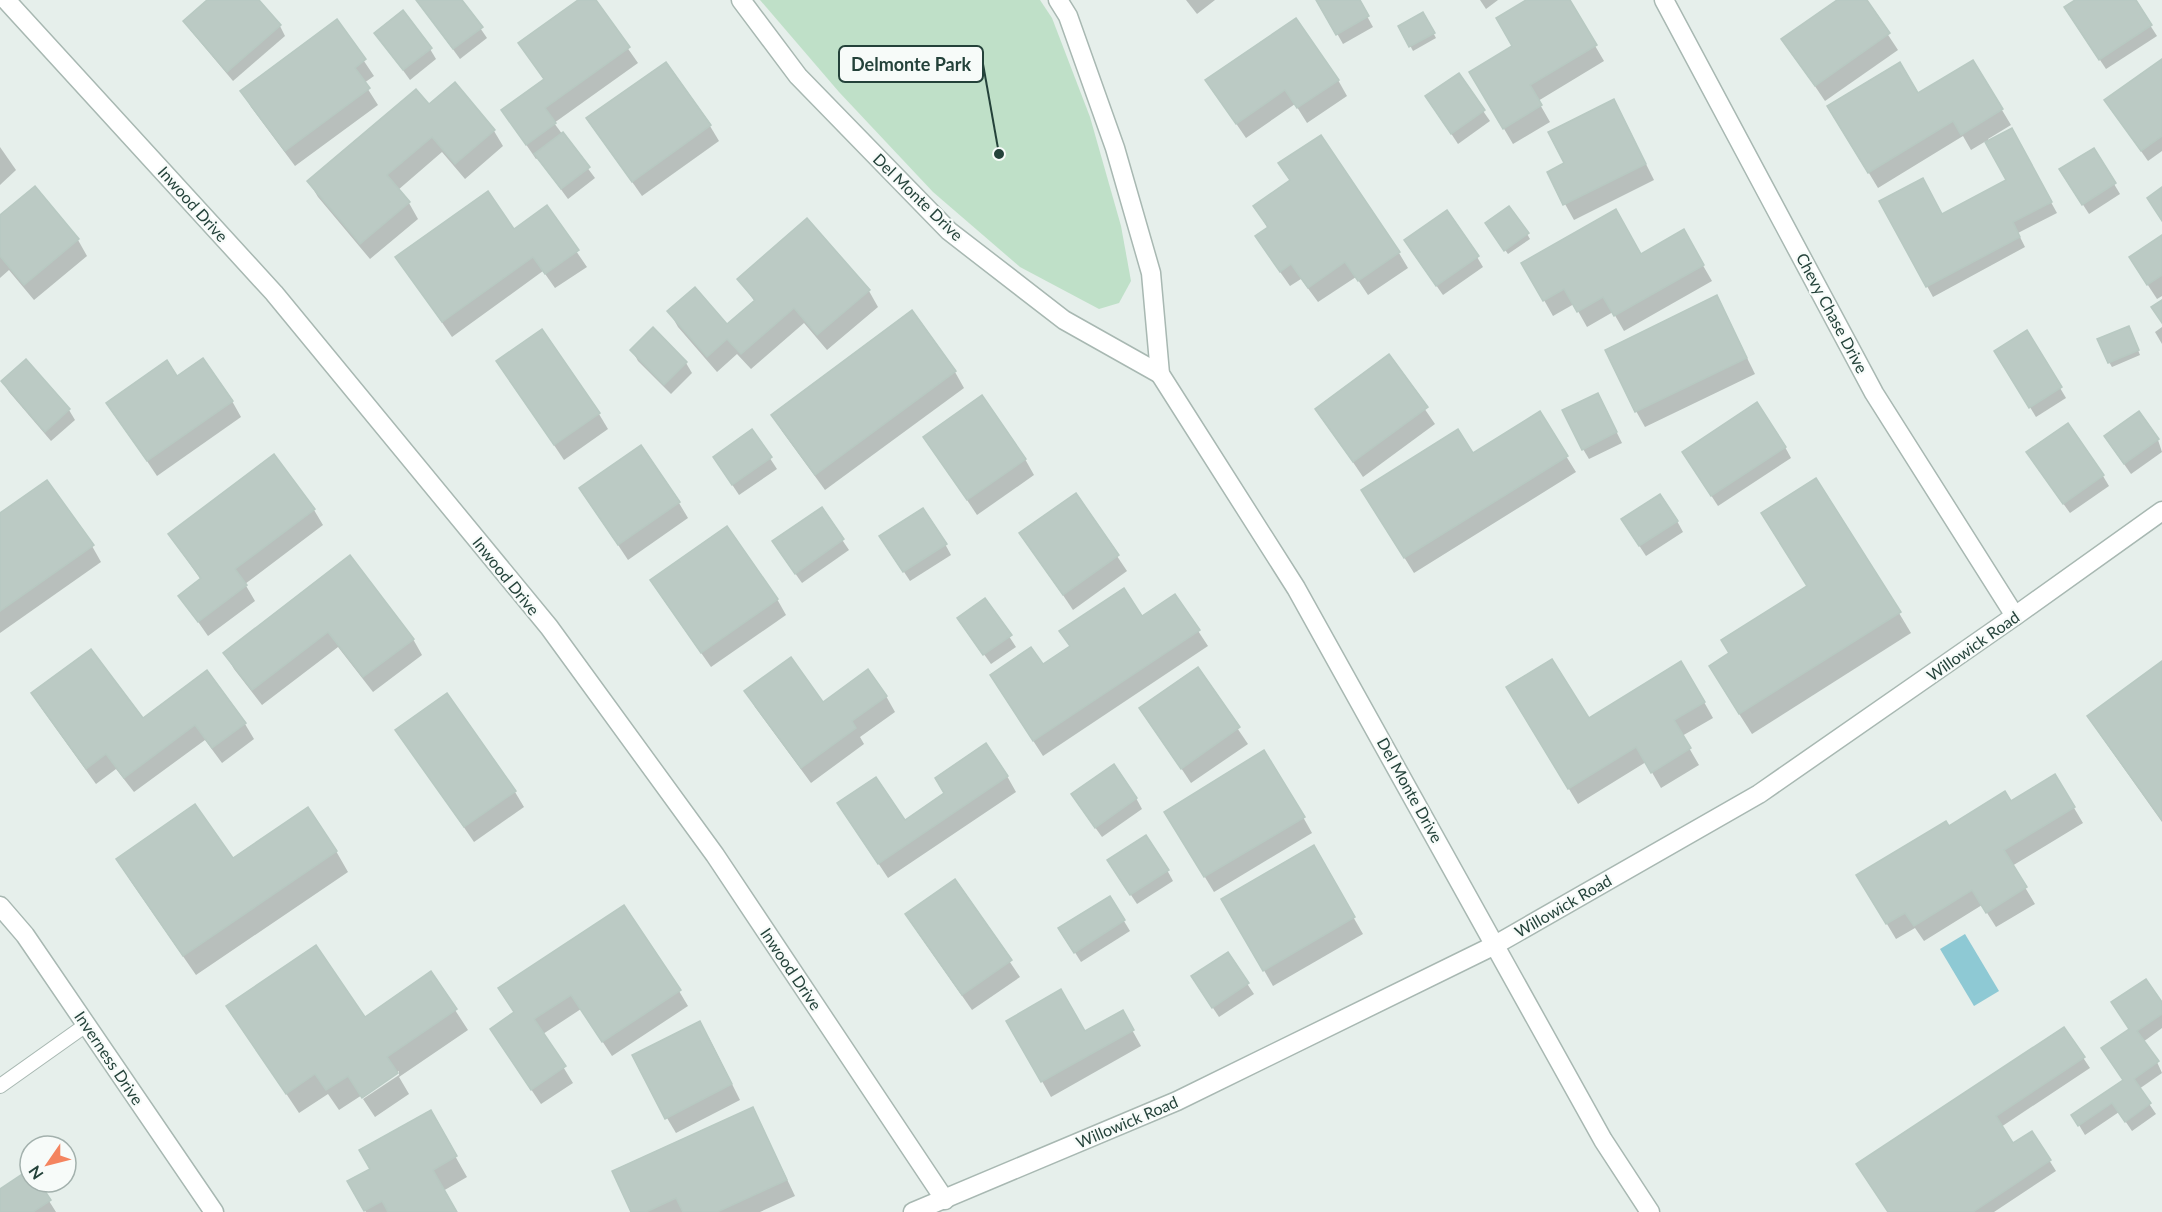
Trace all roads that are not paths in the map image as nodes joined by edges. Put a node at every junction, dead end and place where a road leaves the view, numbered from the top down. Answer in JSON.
{"nodes":[{"id":1,"x":6,"y":0,"type":"edge"},
{"id":2,"x":741,"y":0,"type":"edge"},
{"id":3,"x":1058,"y":0,"type":"edge"},
{"id":4,"x":1664,"y":0,"type":"edge"},
{"id":5,"x":1160,"y":374,"type":"junction"},
{"id":6,"x":2162,"y":511,"type":"edge"},
{"id":7,"x":2015,"y":616,"type":"junction"},
{"id":8,"x":0,"y":906,"type":"edge"},
{"id":9,"x":1495,"y":945,"type":"junction"},
{"id":10,"x":86,"y":1025,"type":"junction"},
{"id":11,"x":0,"y":1086,"type":"edge"},
{"id":12,"x":945,"y":1200,"type":"junction"},
{"id":13,"x":214,"y":1212,"type":"edge"},
{"id":14,"x":913,"y":1212,"type":"edge"},
{"id":15,"x":1650,"y":1212,"type":"edge"}],
"edges":[{"from":1,"to":12,"type":"street","name":"Inwood Drive"},
{"from":2,"to":5,"type":"street","name":"Del Monte Drive"},
{"from":3,"to":5,"type":"street","name":"Del Monte Drive"},
{"from":4,"to":7,"type":"street","name":"Chevy Chase Drive"},
{"from":5,"to":9,"type":"street","name":"Del Monte Drive"},
{"from":6,"to":7,"type":"street","name":"Willowick Road"},
{"from":7,"to":9,"type":"street","name":"Willowick Road"},
{"from":8,"to":10,"type":"street","name":"Inverness Drive"},
{"from":9,"to":12,"type":"street","name":"Willowick Road"},
{"from":9,"to":15,"type":"street","name":"Del Monte Drive"},
{"from":10,"to":11,"type":"lane"},
{"from":10,"to":13,"type":"street","name":"Inverness Drive"},
{"from":12,"to":14,"type":"street","name":"Willowick Road"}]}
